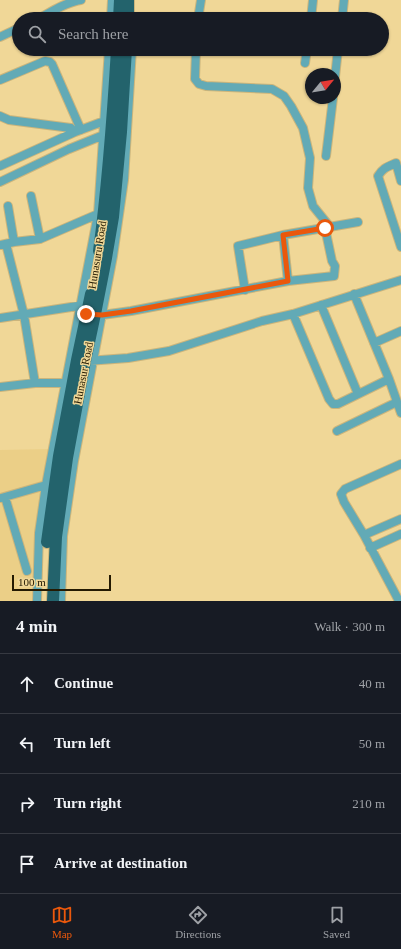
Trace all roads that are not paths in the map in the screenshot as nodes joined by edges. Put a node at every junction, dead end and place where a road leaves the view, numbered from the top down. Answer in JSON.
{"nodes":[{"id":1,"x":81,"y":0,"type":"edge"},
{"id":2,"x":116,"y":0,"type":"edge"},
{"id":3,"x":134,"y":0,"type":"edge"},
{"id":4,"x":202,"y":0,"type":"edge"},
{"id":5,"x":313,"y":0,"type":"edge"},
{"id":6,"x":344,"y":0,"type":"edge"},
{"id":7,"x":51,"y":12,"type":"edge"},
{"id":8,"x":113,"y":12,"type":"edge"},
{"id":9,"x":118,"y":12,"type":"edge"},
{"id":10,"x":124,"y":12,"type":"edge"},
{"id":11,"x":133,"y":12,"type":"edge"},
{"id":12,"x":199,"y":12,"type":"edge"},
{"id":13,"x":312,"y":12,"type":"edge"},
{"id":14,"x":343,"y":12,"type":"edge"},
{"id":15,"x":12,"y":31,"type":"edge"},
{"id":16,"x":0,"y":37,"type":"edge"},
{"id":17,"x":109,"y":56,"type":"edge"},
{"id":18,"x":117,"y":56,"type":"edge"},
{"id":19,"x":125,"y":56,"type":"edge"},
{"id":20,"x":132,"y":56,"type":"edge"},
{"id":21,"x":196,"y":56,"type":"edge"},
{"id":22,"x":306,"y":56,"type":"edge"},
{"id":23,"x":337,"y":56,"type":"edge"},
{"id":24,"x":305,"y":63,"type":"dead end"},
{"id":25,"x":336,"y":68,"type":"edge"},
{"id":26,"x":0,"y":80,"type":"edge"},
{"id":27,"x":332,"y":104,"type":"edge"},
{"id":28,"x":0,"y":116,"type":"edge"},
{"id":29,"x":112,"y":127,"type":"junction"},
{"id":30,"x":78,"y":131,"type":"junction"},
{"id":31,"x":326,"y":156,"type":"dead end"},
{"id":32,"x":0,"y":166,"type":"edge"},
{"id":33,"x":400,"y":169,"type":"edge"},
{"id":34,"x":401,"y":181,"type":"edge"},
{"id":35,"x":0,"y":182,"type":"edge"},
{"id":36,"x":31,"y":196,"type":"dead end"},
{"id":37,"x":8,"y":206,"type":"dead end"},
{"id":38,"x":101,"y":215,"type":"junction"},
{"id":39,"x":358,"y":222,"type":"dead end"},
{"id":40,"x":328,"y":227,"type":"junction"},
{"id":41,"x":283,"y":235,"type":"junction"},
{"id":42,"x":40,"y":239,"type":"junction"},
{"id":43,"x":7,"y":244,"type":"edge"},
{"id":44,"x":401,"y":247,"type":"edge"},
{"id":45,"x":401,"y":280,"type":"edge"},
{"id":46,"x":288,"y":281,"type":"junction"},
{"id":47,"x":245,"y":290,"type":"junction"},
{"id":48,"x":354,"y":294,"type":"junction"},
{"id":49,"x":321,"y":305,"type":"junction"},
{"id":50,"x":91,"y":311,"type":"junction"},
{"id":51,"x":293,"y":314,"type":"junction"},
{"id":52,"x":24,"y":315,"type":"junction"},
{"id":53,"x":0,"y":318,"type":"edge"},
{"id":54,"x":401,"y":330,"type":"edge"},
{"id":55,"x":374,"y":343,"type":"junction"},
{"id":56,"x":89,"y":361,"type":"junction"},
{"id":57,"x":389,"y":379,"type":"junction"},
{"id":58,"x":69,"y":382,"type":"junction"},
{"id":59,"x":35,"y":383,"type":"junction"},
{"id":60,"x":0,"y":387,"type":"edge"},
{"id":61,"x":358,"y":394,"type":"junction"},
{"id":62,"x":397,"y":402,"type":"junction"},
{"id":63,"x":401,"y":413,"type":"edge"},
{"id":64,"x":337,"y":431,"type":"dead end"},
{"id":65,"x":401,"y":464,"type":"edge"},
{"id":66,"x":50,"y":486,"type":"junction"},
{"id":67,"x":3,"y":497,"type":"edge"},
{"id":68,"x":401,"y":519,"type":"edge"},
{"id":69,"x":401,"y":534,"type":"edge"},
{"id":70,"x":364,"y":535,"type":"junction"},
{"id":71,"x":370,"y":548,"type":"junction"},
{"id":72,"x":27,"y":571,"type":"dead end"},
{"id":73,"x":37,"y":601,"type":"edge"},
{"id":74,"x":45,"y":601,"type":"edge"},
{"id":75,"x":53,"y":601,"type":"edge"},
{"id":76,"x":61,"y":601,"type":"edge"},
{"id":77,"x":399,"y":601,"type":"edge"}],
"edges":[{"from":1,"to":7,"type":"street"},
{"from":2,"to":8,"type":"street"},
{"from":2,"to":9,"type":"highway"},
{"from":2,"to":10,"type":"highway"},
{"from":3,"to":11,"type":"street"},
{"from":4,"to":12,"type":"street"},
{"from":5,"to":13,"type":"street"},
{"from":6,"to":14,"type":"street"},
{"from":15,"to":16,"type":"street"},
{"from":17,"to":29,"type":"street"},
{"from":18,"to":29,"type":"highway","name":"Hunasuru Road"},
{"from":19,"to":29,"type":"highway","name":"Hunasur Road"},
{"from":20,"to":50,"type":"street"},
{"from":21,"to":40,"type":"street"},
{"from":22,"to":24,"type":"street"},
{"from":23,"to":25,"type":"street"},
{"from":26,"to":30,"type":"street"},
{"from":27,"to":31,"type":"street"},
{"from":28,"to":30,"type":"street"},
{"from":29,"to":30,"type":"street"},
{"from":29,"to":35,"type":"street"},
{"from":29,"to":38,"type":"highway","name":"Hunasuru Road"},
{"from":29,"to":50,"type":"highway","name":"Hunasur Road"},
{"from":30,"to":32,"type":"street"},
{"from":33,"to":34,"type":"street"},
{"from":33,"to":44,"type":"street"},
{"from":36,"to":42,"type":"street"},
{"from":37,"to":43,"type":"street"},
{"from":38,"to":42,"type":"street"},
{"from":38,"to":50,"type":"highway","name":"Hunasuru Road"},
{"from":39,"to":40,"type":"street"},
{"from":40,"to":41,"type":"street"},
{"from":40,"to":46,"type":"street"},
{"from":41,"to":46,"type":"street"},
{"from":41,"to":47,"type":"street"},
{"from":42,"to":43,"type":"street"},
{"from":43,"to":52,"type":"street"},
{"from":45,"to":48,"type":"street"},
{"from":46,"to":47,"type":"street"},
{"from":47,"to":50,"type":"street"},
{"from":48,"to":49,"type":"street"},
{"from":48,"to":55,"type":"street"},
{"from":49,"to":51,"type":"street"},
{"from":49,"to":61,"type":"street"},
{"from":50,"to":52,"type":"street"},
{"from":50,"to":56,"type":"highway","name":"Hunasur Road"},
{"from":50,"to":58,"type":"highway","name":"Hunasuru Road"},
{"from":51,"to":56,"type":"street"},
{"from":51,"to":61,"type":"street"},
{"from":52,"to":53,"type":"street"},
{"from":52,"to":59,"type":"street"},
{"from":54,"to":55,"type":"street"},
{"from":55,"to":57,"type":"street"},
{"from":56,"to":75,"type":"highway","name":"Hunasur Road"},
{"from":56,"to":76,"type":"street"},
{"from":57,"to":61,"type":"street"},
{"from":57,"to":62,"type":"street"},
{"from":58,"to":59,"type":"street"},
{"from":58,"to":66,"type":"highway","name":"Hunasuru Road"},
{"from":59,"to":60,"type":"street"},
{"from":62,"to":63,"type":"street"},
{"from":62,"to":64,"type":"street"},
{"from":65,"to":70,"type":"street"},
{"from":66,"to":67,"type":"street"},
{"from":66,"to":73,"type":"street"},
{"from":66,"to":74,"type":"highway","name":"Hunasuru Road"},
{"from":67,"to":72,"type":"street"},
{"from":68,"to":70,"type":"street"},
{"from":69,"to":71,"type":"street"},
{"from":70,"to":71,"type":"street"},
{"from":71,"to":77,"type":"street"}]}
